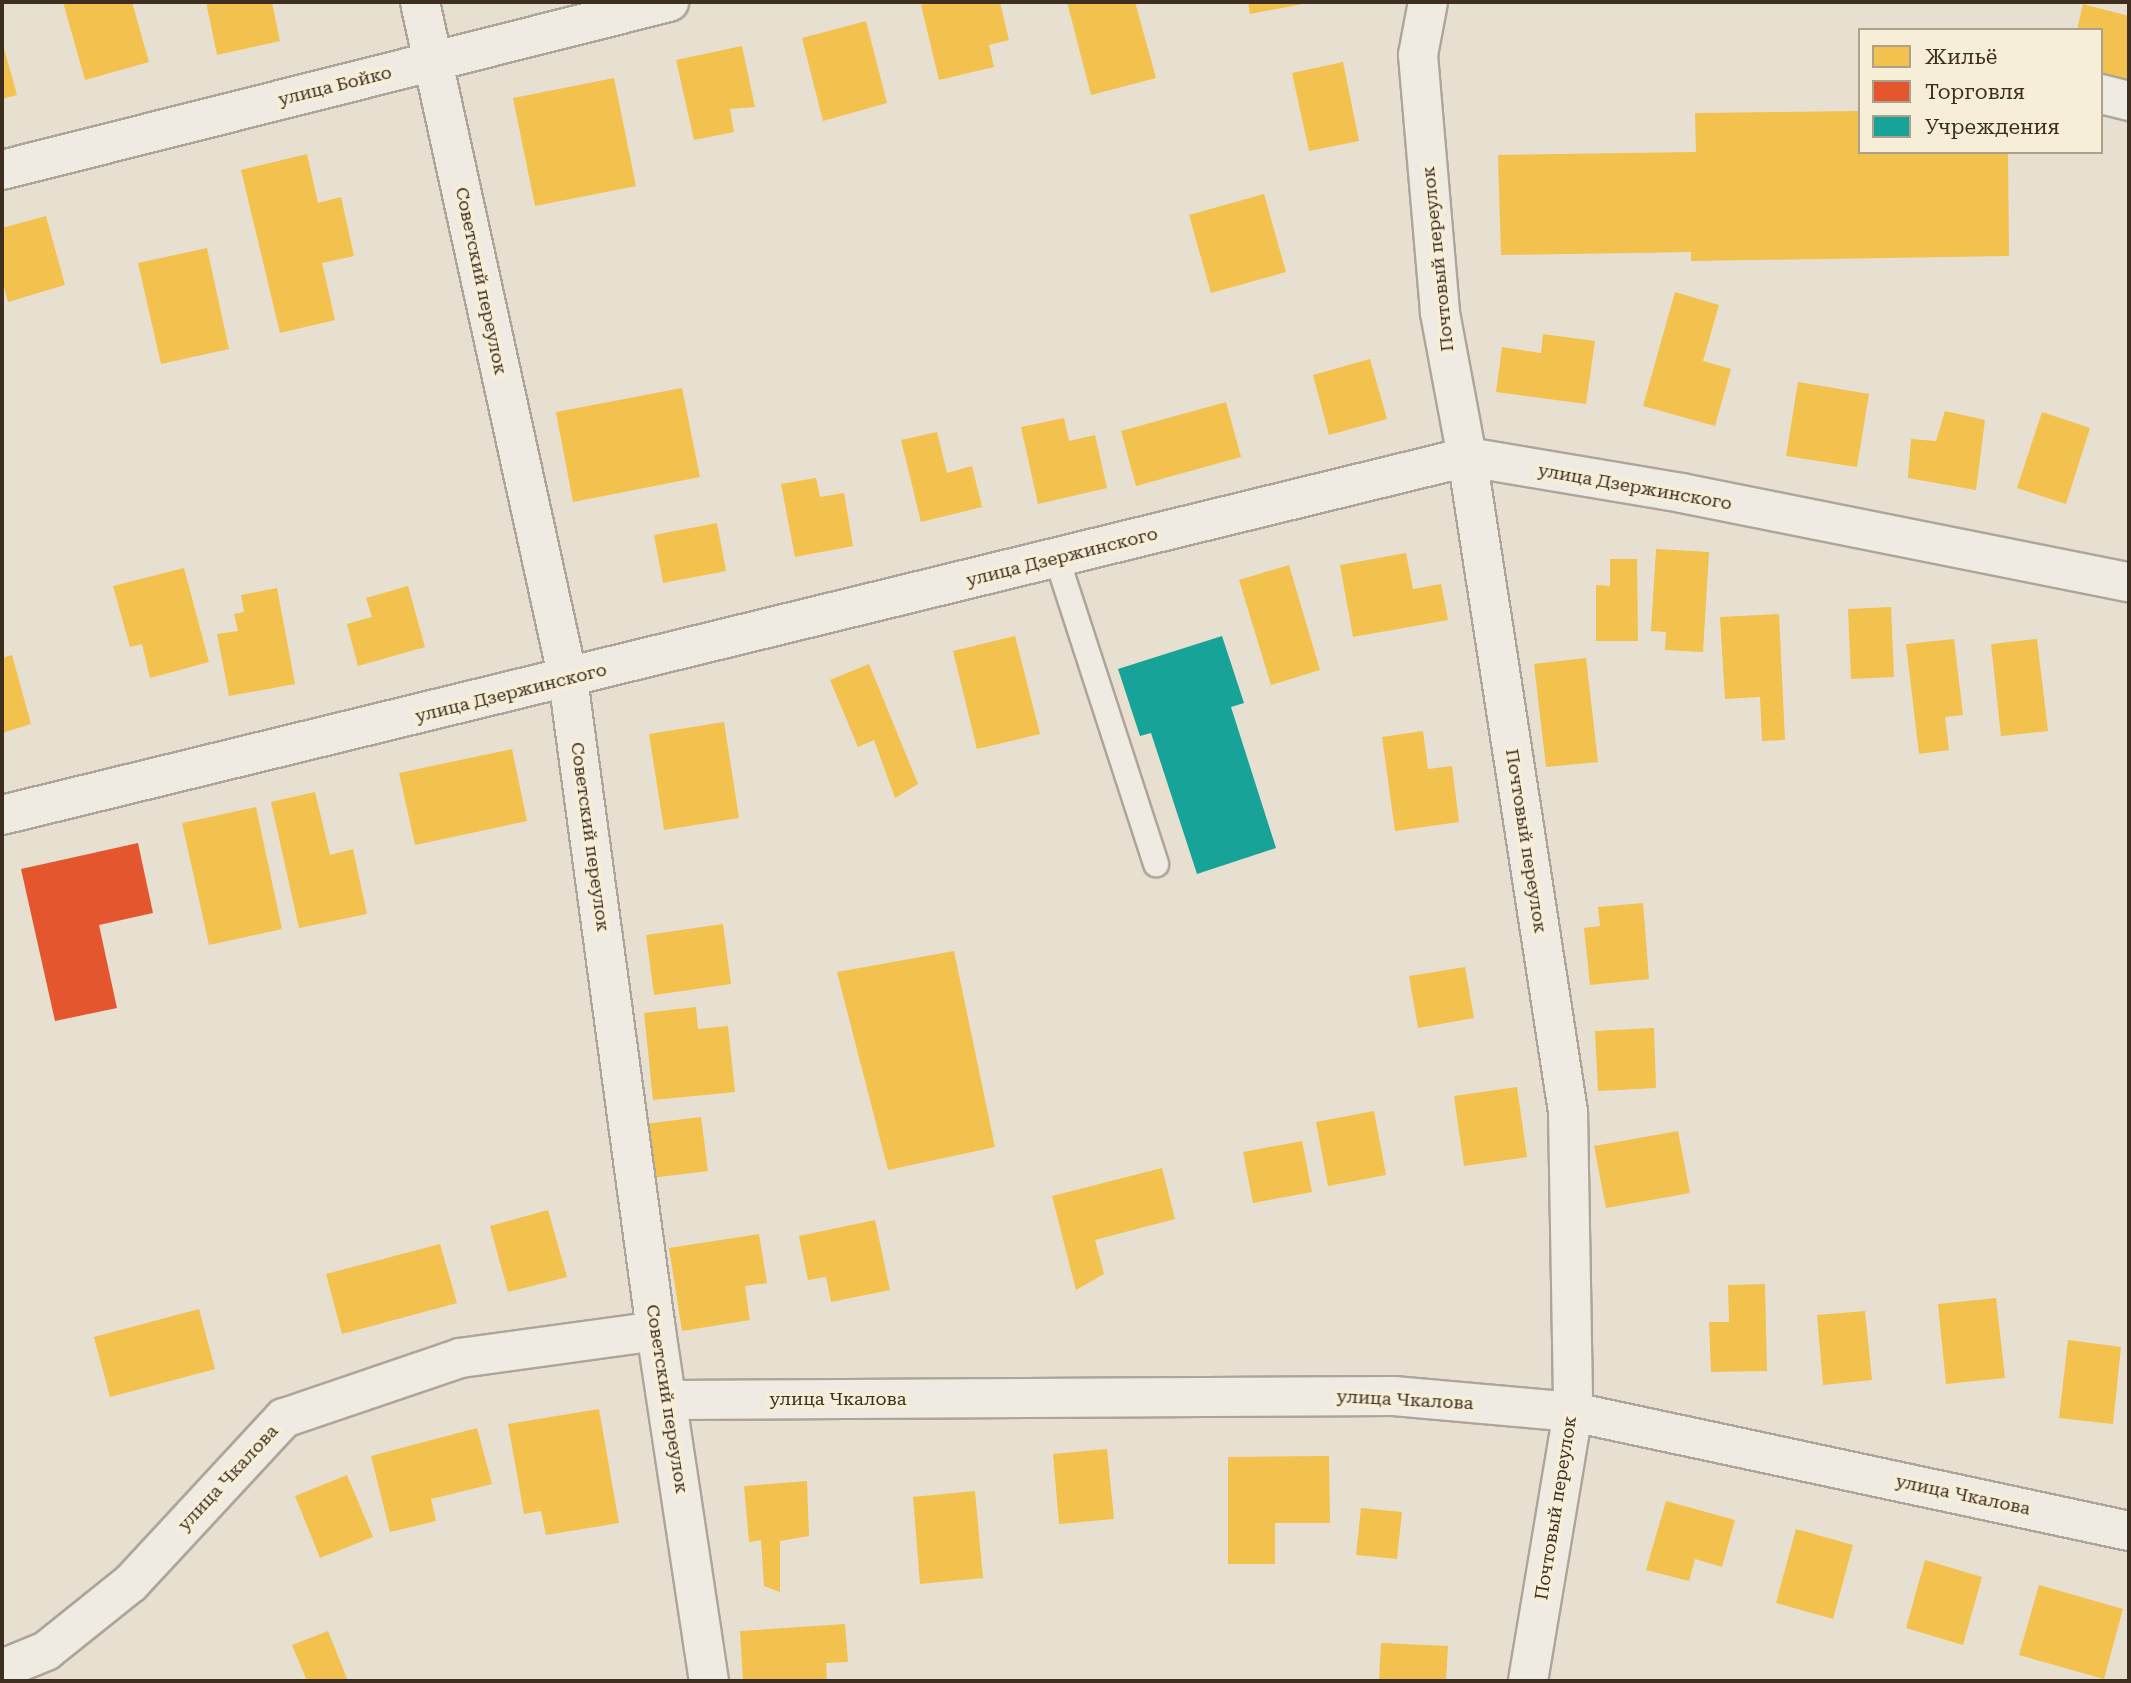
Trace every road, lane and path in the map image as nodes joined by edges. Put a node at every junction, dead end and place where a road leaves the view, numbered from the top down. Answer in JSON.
{"nodes":[{"id":1,"x":420,"y":2,"type":"edge"},
{"id":2,"x":669,"y":2,"type":"edge"},
{"id":3,"x":1428,"y":2,"type":"edge"},
{"id":4,"x":433,"y":61,"type":"junction"},
{"id":5,"x":2103,"y":94,"type":"edge"},
{"id":6,"x":2129,"y":101,"type":"edge"},
{"id":7,"x":2,"y":170,"type":"edge"},
{"id":8,"x":1467,"y":457,"type":"junction"},
{"id":9,"x":1057,"y":559,"type":"junction"},
{"id":10,"x":2129,"y":582,"type":"edge"},
{"id":11,"x":568,"y":679,"type":"junction"},
{"id":12,"x":2,"y":814,"type":"edge"},
{"id":13,"x":1156,"y":864,"type":"dead end"},
{"id":14,"x":656,"y":1331,"type":"junction"},
{"id":15,"x":668,"y":1400,"type":"junction"},
{"id":16,"x":1573,"y":1412,"type":"junction"},
{"id":17,"x":2129,"y":1531,"type":"edge"},
{"id":18,"x":2,"y":1669,"type":"edge"},
{"id":19,"x":709,"y":1681,"type":"edge"},
{"id":20,"x":1528,"y":1681,"type":"edge"}],
"edges":[{"from":1,"to":4,"type":"street","name":"Советский переулок"},
{"from":2,"to":4,"type":"street","name":"улица Бойко"},
{"from":3,"to":8,"type":"street","name":"Почтовый переулок"},
{"from":4,"to":7,"type":"street","name":"улица Бойко"},
{"from":4,"to":11,"type":"street","name":"Советский переулок"},
{"from":5,"to":6,"type":"street"},
{"from":8,"to":9,"type":"street","name":"улица Дзержинского"},
{"from":8,"to":10,"type":"street","name":"улица Дзержинского"},
{"from":8,"to":16,"type":"street","name":"Почтовый переулок"},
{"from":9,"to":11,"type":"street","name":"улица Дзержинского"},
{"from":9,"to":13,"type":"lane"},
{"from":11,"to":12,"type":"street","name":"улица Дзержинского"},
{"from":11,"to":14,"type":"street","name":"Советский переулок"},
{"from":14,"to":15,"type":"street","name":"Советский переулок"},
{"from":14,"to":18,"type":"street","name":"улица Чкалова"},
{"from":15,"to":16,"type":"street","name":"улица Чкалова"},
{"from":15,"to":19,"type":"street","name":"Советский переулок"},
{"from":16,"to":17,"type":"street","name":"улица Чкалова"},
{"from":16,"to":20,"type":"street","name":"Почтовый переулок"}]}
